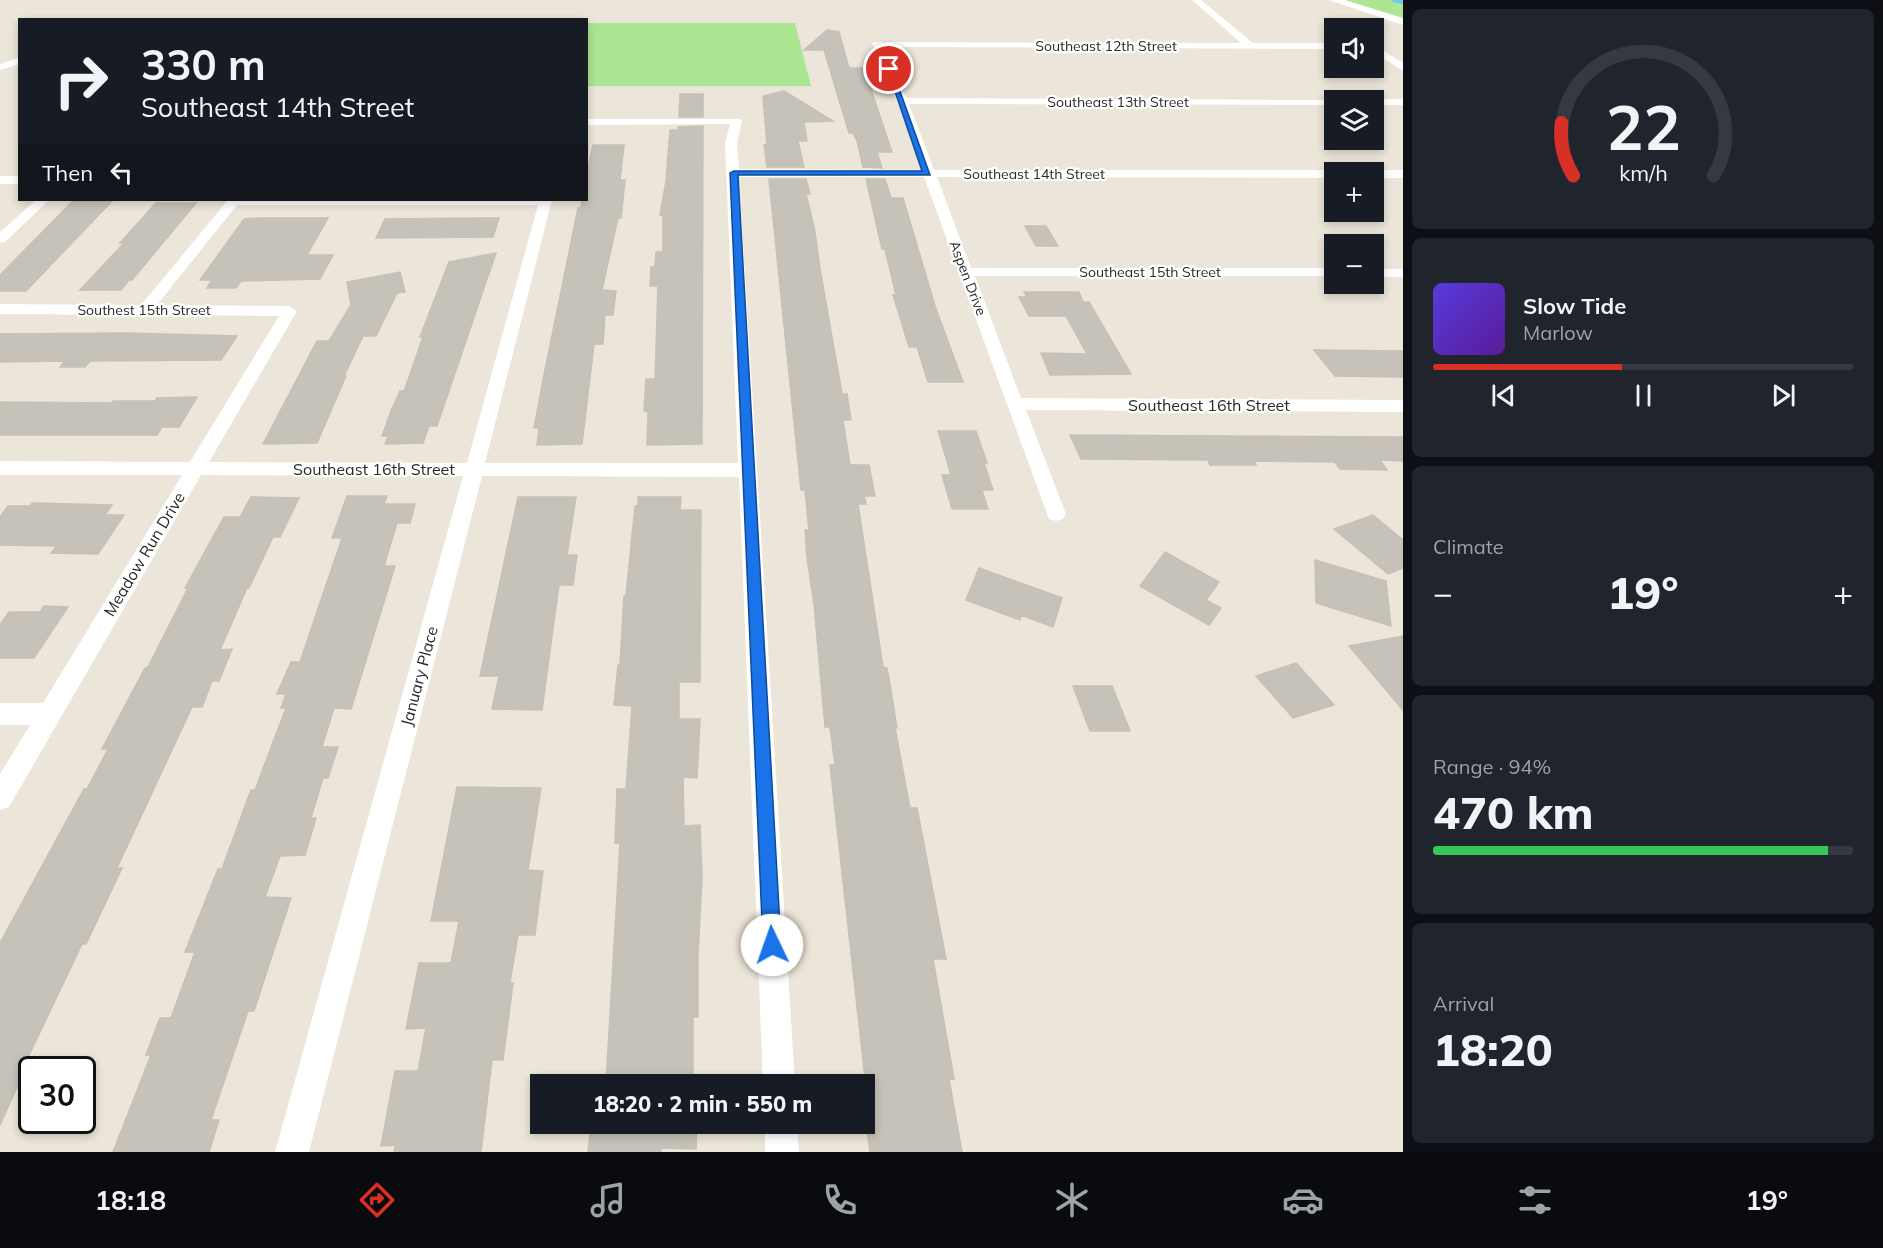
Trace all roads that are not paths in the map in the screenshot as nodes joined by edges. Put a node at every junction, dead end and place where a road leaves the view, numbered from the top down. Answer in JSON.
{"nodes":[{"id":1,"x":1196,"y":0,"type":"edge"},
{"id":2,"x":1334,"y":0,"type":"edge"},
{"id":3,"x":1403,"y":22,"type":"edge"},
{"id":4,"x":877,"y":45,"type":"joint"},
{"id":5,"x":1251,"y":46,"type":"junction"},
{"id":6,"x":1324,"y":46,"type":"edge"},
{"id":7,"x":1384,"y":46,"type":"edge"},
{"id":8,"x":1393,"y":46,"type":"dead end"},
{"id":9,"x":1384,"y":54,"type":"edge"},
{"id":10,"x":18,"y":61,"type":"edge"},
{"id":11,"x":0,"y":67,"type":"edge"},
{"id":12,"x":1403,"y":68,"type":"edge"},
{"id":13,"x":902,"y":101,"type":"junction"},
{"id":14,"x":1324,"y":102,"type":"edge"},
{"id":15,"x":1384,"y":102,"type":"edge"},
{"id":16,"x":1403,"y":102,"type":"edge"},
{"id":17,"x":588,"y":122,"type":"edge"},
{"id":18,"x":734,"y":173,"type":"junction"},
{"id":19,"x":927,"y":174,"type":"junction"},
{"id":20,"x":1324,"y":174,"type":"edge"},
{"id":21,"x":1384,"y":174,"type":"edge"},
{"id":22,"x":1403,"y":174,"type":"edge"},
{"id":23,"x":0,"y":180,"type":"edge"},
{"id":24,"x":18,"y":180,"type":"edge"},
{"id":25,"x":42,"y":201,"type":"edge"},
{"id":26,"x":232,"y":201,"type":"edge"},
{"id":27,"x":546,"y":201,"type":"edge"},
{"id":28,"x":0,"y":238,"type":"edge"},
{"id":29,"x":966,"y":272,"type":"junction"},
{"id":30,"x":1324,"y":272,"type":"edge"},
{"id":31,"x":1384,"y":273,"type":"edge"},
{"id":32,"x":1403,"y":273,"type":"edge"},
{"id":33,"x":0,"y":309,"type":"edge"},
{"id":34,"x":146,"y":309,"type":"junction"},
{"id":35,"x":289,"y":311,"type":"joint"},
{"id":36,"x":1015,"y":404,"type":"junction"},
{"id":37,"x":1403,"y":406,"type":"edge"},
{"id":38,"x":0,"y":468,"type":"edge"},
{"id":39,"x":194,"y":469,"type":"junction"},
{"id":40,"x":474,"y":469,"type":"junction"},
{"id":41,"x":748,"y":470,"type":"junction"},
{"id":42,"x":1056,"y":514,"type":"dead end"},
{"id":43,"x":0,"y":714,"type":"edge"},
{"id":44,"x":49,"y":714,"type":"junction"},
{"id":45,"x":0,"y":798,"type":"edge"},
{"id":46,"x":778,"y":1074,"type":"edge"},
{"id":47,"x":781,"y":1134,"type":"edge"},
{"id":48,"x":292,"y":1152,"type":"edge"},
{"id":49,"x":782,"y":1152,"type":"edge"}],
"edges":[{"from":1,"to":5,"type":"street"},
{"from":2,"to":3,"type":"street"},
{"from":4,"to":5,"type":"street","name":"Southeast 12th Street"},
{"from":4,"to":13,"type":"street","name":"Aspen Drive"},
{"from":5,"to":6,"type":"street","name":"Southeast 12th Street"},
{"from":7,"to":8,"type":"street"},
{"from":9,"to":12,"type":"street"},
{"from":10,"to":11,"type":"street"},
{"from":13,"to":14,"type":"street","name":"Southeast 13th Street"},
{"from":13,"to":19,"type":"street","name":"Aspen Drive"},
{"from":15,"to":16,"type":"street"},
{"from":17,"to":18,"type":"street"},
{"from":18,"to":19,"type":"street","name":"Southeast 14th Street"},
{"from":18,"to":41,"type":"street"},
{"from":19,"to":20,"type":"street","name":"Southeast 14th Street"},
{"from":19,"to":29,"type":"street","name":"Aspen Drive"},
{"from":21,"to":22,"type":"street"},
{"from":23,"to":24,"type":"street"},
{"from":25,"to":28,"type":"street"},
{"from":26,"to":34,"type":"street"},
{"from":27,"to":40,"type":"street","name":"January Place"},
{"from":29,"to":30,"type":"street","name":"Southeast 15th Street"},
{"from":29,"to":36,"type":"street","name":"Aspen Drive"},
{"from":31,"to":32,"type":"street"},
{"from":33,"to":34,"type":"street","name":"Southest 15th Street"},
{"from":34,"to":35,"type":"street","name":"Southest 15th Street"},
{"from":35,"to":39,"type":"street","name":"Meadow Run Drive"},
{"from":36,"to":37,"type":"street","name":"Southeast 16th Street"},
{"from":36,"to":42,"type":"street","name":"Aspen Drive"},
{"from":38,"to":39,"type":"street","name":"Southeast 16th Street"},
{"from":39,"to":40,"type":"street","name":"Southeast 16th Street"},
{"from":39,"to":44,"type":"street","name":"Meadow Run Drive"},
{"from":40,"to":41,"type":"street","name":"Southeast 16th Street"},
{"from":40,"to":48,"type":"street","name":"January Place"},
{"from":41,"to":46,"type":"street"},
{"from":43,"to":44,"type":"street"},
{"from":44,"to":45,"type":"street","name":"Meadow Run Drive"},
{"from":47,"to":49,"type":"street"}]}
